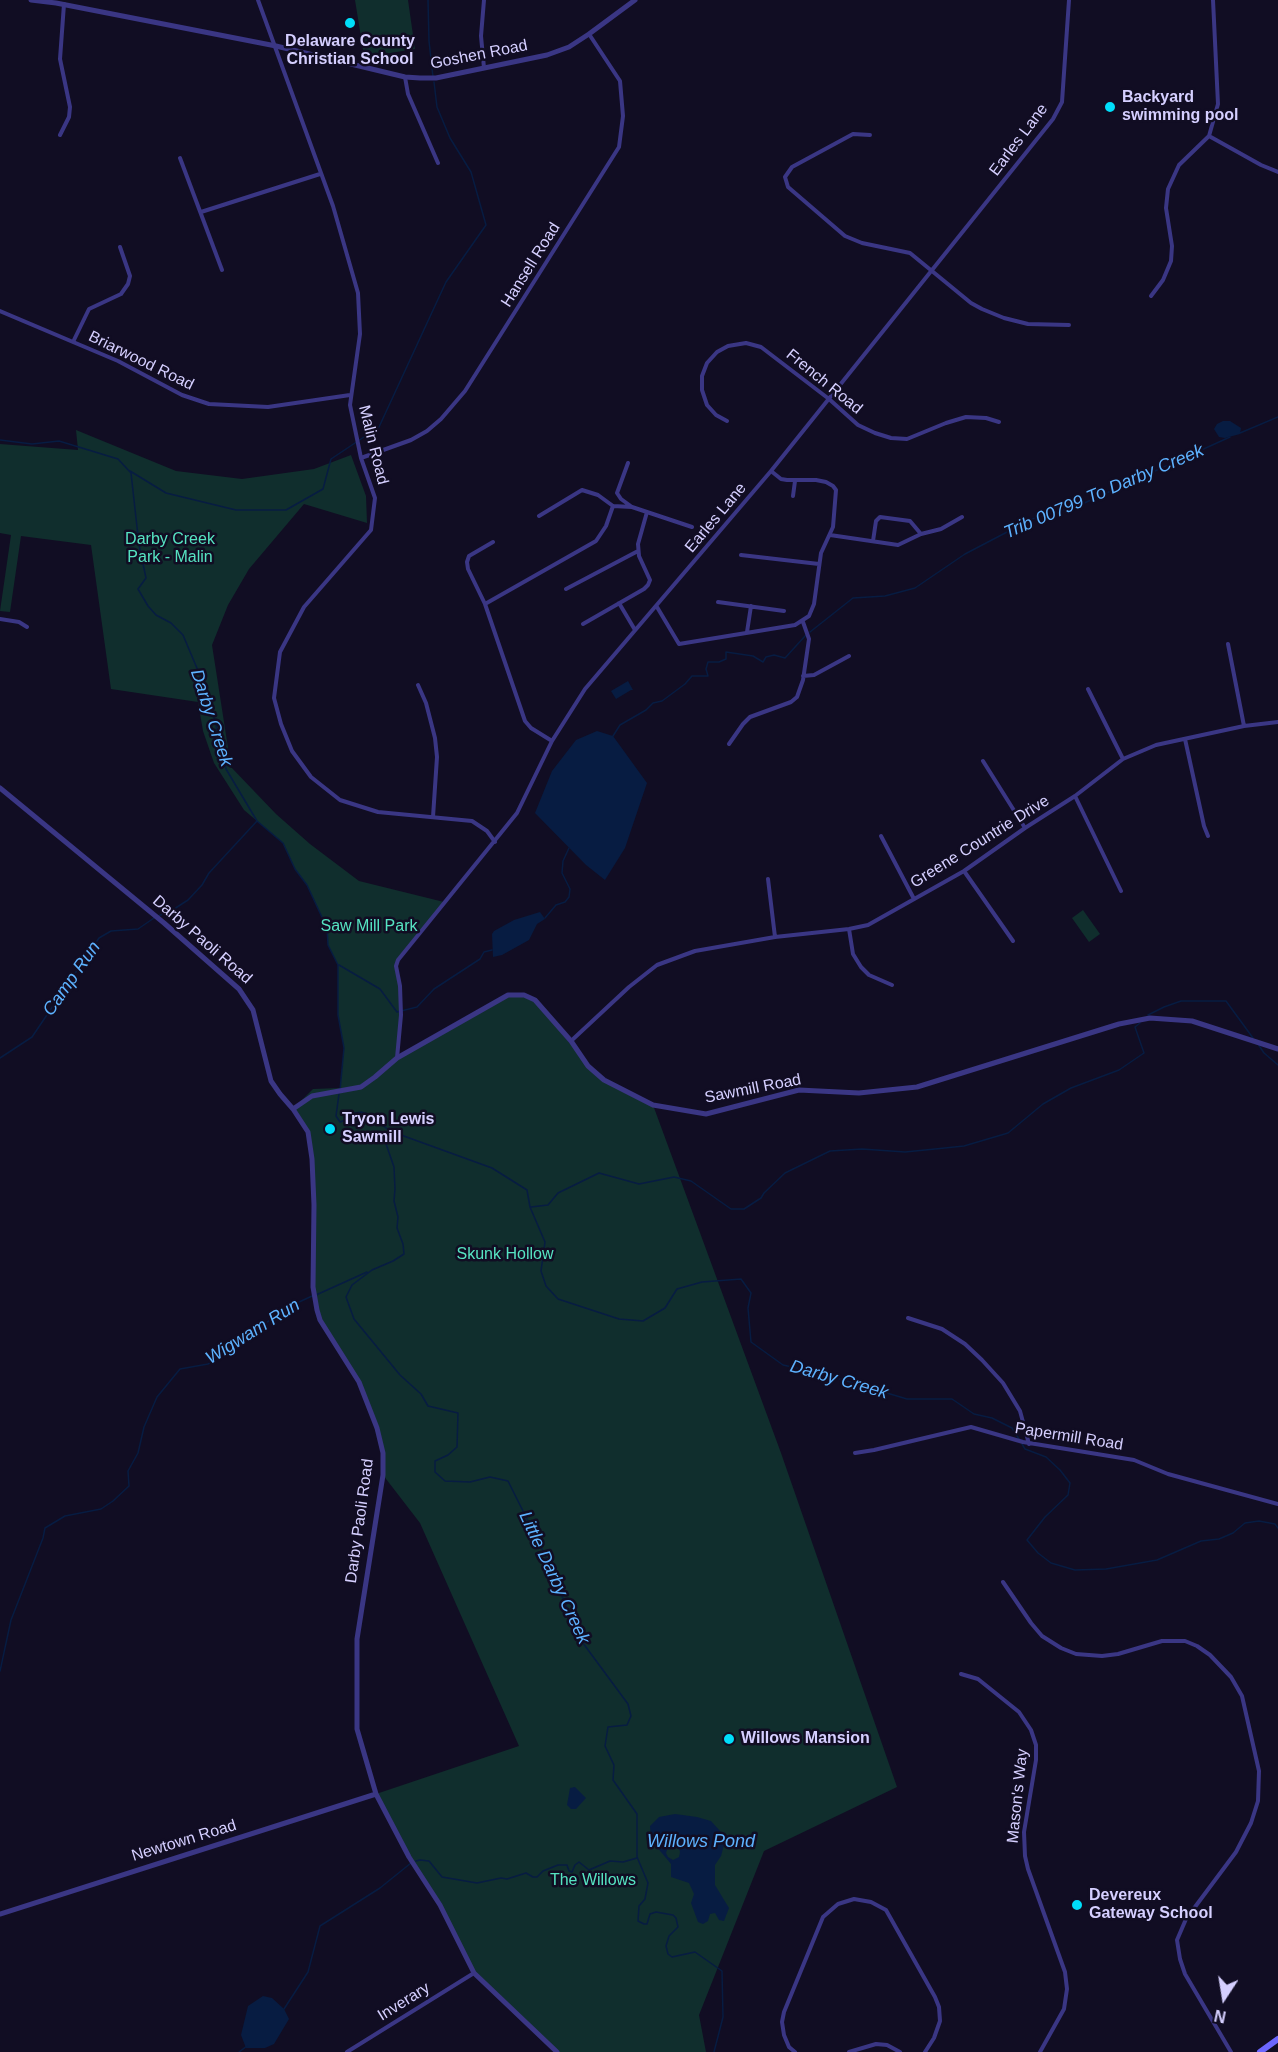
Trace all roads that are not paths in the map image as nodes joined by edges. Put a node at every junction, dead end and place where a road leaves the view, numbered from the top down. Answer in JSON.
{"nodes":[{"id":1,"x":31,"y":0,"type":"edge"},
{"id":2,"x":258,"y":0,"type":"edge"},
{"id":3,"x":484,"y":0,"type":"edge"},
{"id":4,"x":635,"y":0,"type":"edge"},
{"id":5,"x":1069,"y":0,"type":"edge"},
{"id":6,"x":1213,"y":0,"type":"edge"},
{"id":7,"x":56,"y":1,"type":"edge"},
{"id":8,"x":64,"y":4,"type":"junction"},
{"id":9,"x":589,"y":34,"type":"junction"},
{"id":10,"x":276,"y":46,"type":"junction"},
{"id":11,"x":484,"y":68,"type":"junction"},
{"id":12,"x":405,"y":77,"type":"junction"},
{"id":13,"x":60,"y":135,"type":"dead end"},
{"id":14,"x":870,"y":135,"type":"dead end"},
{"id":15,"x":1209,"y":136,"type":"junction"},
{"id":16,"x":180,"y":158,"type":"dead end"},
{"id":17,"x":438,"y":164,"type":"dead end"},
{"id":18,"x":1278,"y":172,"type":"edge"},
{"id":19,"x":320,"y":174,"type":"junction"},
{"id":20,"x":201,"y":212,"type":"junction"},
{"id":21,"x":120,"y":248,"type":"dead end"},
{"id":22,"x":222,"y":270,"type":"dead end"},
{"id":23,"x":931,"y":270,"type":"junction"},
{"id":24,"x":1151,"y":296,"type":"dead end"},
{"id":25,"x":0,"y":310,"type":"edge"},
{"id":26,"x":1069,"y":325,"type":"dead end"},
{"id":27,"x":73,"y":342,"type":"junction"},
{"id":28,"x":350,"y":395,"type":"junction"},
{"id":29,"x":829,"y":399,"type":"junction"},
{"id":30,"x":727,"y":421,"type":"dead end"},
{"id":31,"x":999,"y":422,"type":"dead end"},
{"id":32,"x":361,"y":458,"type":"junction"},
{"id":33,"x":628,"y":463,"type":"dead end"},
{"id":34,"x":771,"y":471,"type":"junction"},
{"id":35,"x":795,"y":481,"type":"junction"},
{"id":36,"x":793,"y":496,"type":"dead end"},
{"id":37,"x":613,"y":506,"type":"junction"},
{"id":38,"x":632,"y":507,"type":"junction"},
{"id":39,"x":647,"y":512,"type":"junction"},
{"id":40,"x":539,"y":516,"type":"dead end"},
{"id":41,"x":962,"y":517,"type":"dead end"},
{"id":42,"x":692,"y":527,"type":"dead end"},
{"id":43,"x":921,"y":534,"type":"junction"},
{"id":44,"x":830,"y":535,"type":"junction"},
{"id":45,"x":873,"y":541,"type":"junction"},
{"id":46,"x":493,"y":542,"type":"dead end"},
{"id":47,"x":638,"y":551,"type":"junction"},
{"id":48,"x":741,"y":555,"type":"dead end"},
{"id":49,"x":819,"y":564,"type":"junction"},
{"id":50,"x":566,"y":589,"type":"dead end"},
{"id":51,"x":718,"y":602,"type":"dead end"},
{"id":52,"x":620,"y":603,"type":"junction"},
{"id":53,"x":485,"y":604,"type":"junction"},
{"id":54,"x":751,"y":606,"type":"junction"},
{"id":55,"x":657,"y":607,"type":"junction"},
{"id":56,"x":784,"y":610,"type":"dead end"},
{"id":57,"x":0,"y":619,"type":"edge"},
{"id":58,"x":803,"y":622,"type":"junction"},
{"id":59,"x":583,"y":624,"type":"dead end"},
{"id":60,"x":27,"y":627,"type":"dead end"},
{"id":61,"x":635,"y":630,"type":"junction"},
{"id":62,"x":747,"y":632,"type":"junction"},
{"id":63,"x":1228,"y":644,"type":"dead end"},
{"id":64,"x":849,"y":656,"type":"dead end"},
{"id":65,"x":804,"y":676,"type":"junction"},
{"id":66,"x":418,"y":685,"type":"dead end"},
{"id":67,"x":1088,"y":689,"type":"dead end"},
{"id":68,"x":1278,"y":722,"type":"edge"},
{"id":69,"x":1244,"y":726,"type":"junction"},
{"id":70,"x":1185,"y":739,"type":"junction"},
{"id":71,"x":552,"y":741,"type":"junction"},
{"id":72,"x":729,"y":744,"type":"dead end"},
{"id":73,"x":1123,"y":759,"type":"junction"},
{"id":74,"x":983,"y":761,"type":"dead end"},
{"id":75,"x":0,"y":788,"type":"edge"},
{"id":76,"x":1075,"y":796,"type":"junction"},
{"id":77,"x":433,"y":817,"type":"junction"},
{"id":78,"x":1025,"y":828,"type":"junction"},
{"id":79,"x":881,"y":836,"type":"dead end"},
{"id":80,"x":1208,"y":836,"type":"dead end"},
{"id":81,"x":495,"y":842,"type":"junction"},
{"id":82,"x":964,"y":871,"type":"junction"},
{"id":83,"x":768,"y":879,"type":"dead end"},
{"id":84,"x":1121,"y":891,"type":"dead end"},
{"id":85,"x":914,"y":898,"type":"junction"},
{"id":86,"x":849,"y":929,"type":"junction"},
{"id":87,"x":776,"y":937,"type":"junction"},
{"id":88,"x":1013,"y":941,"type":"dead end"},
{"id":89,"x":892,"y":984,"type":"dead end"},
{"id":90,"x":570,"y":1041,"type":"junction"},
{"id":91,"x":1278,"y":1050,"type":"edge"},
{"id":92,"x":397,"y":1058,"type":"junction"},
{"id":93,"x":293,"y":1109,"type":"junction"},
{"id":94,"x":908,"y":1318,"type":"dead end"},
{"id":95,"x":1029,"y":1444,"type":"junction"},
{"id":96,"x":855,"y":1453,"type":"dead end"},
{"id":97,"x":1278,"y":1504,"type":"edge"},
{"id":98,"x":1004,"y":1582,"type":"dead end"},
{"id":99,"x":961,"y":1674,"type":"dead end"},
{"id":100,"x":376,"y":1794,"type":"junction"},
{"id":101,"x":0,"y":1914,"type":"edge"},
{"id":102,"x":474,"y":1973,"type":"junction"},
{"id":103,"x":1278,"y":2039,"type":"edge"},
{"id":104,"x":347,"y":2052,"type":"edge"},
{"id":105,"x":557,"y":2052,"type":"edge"},
{"id":106,"x":795,"y":2052,"type":"edge"},
{"id":107,"x":849,"y":2052,"type":"edge"},
{"id":108,"x":900,"y":2052,"type":"edge"},
{"id":109,"x":925,"y":2052,"type":"edge"},
{"id":110,"x":1040,"y":2052,"type":"edge"},
{"id":111,"x":1231,"y":2052,"type":"edge"},
{"id":112,"x":1260,"y":2052,"type":"edge"}],
"edges":[{"from":1,"to":7,"type":"street","name":"Goshen Road"},
{"from":2,"to":10,"type":"street","name":"Malin Road"},
{"from":3,"to":11,"type":"street"},
{"from":4,"to":9,"type":"street","name":"Goshen Road"},
{"from":5,"to":23,"type":"street","name":"Earles Lane"},
{"from":6,"to":15,"type":"street"},
{"from":7,"to":8,"type":"street","name":"Goshen Road"},
{"from":8,"to":10,"type":"street","name":"Goshen Road"},
{"from":8,"to":13,"type":"street"},
{"from":9,"to":11,"type":"street","name":"Goshen Road"},
{"from":9,"to":32,"type":"street","name":"Hansell Road"},
{"from":10,"to":12,"type":"street","name":"Goshen Road"},
{"from":10,"to":19,"type":"street","name":"Malin Road"},
{"from":11,"to":12,"type":"street","name":"Goshen Road"},
{"from":12,"to":17,"type":"street"},
{"from":14,"to":23,"type":"street"},
{"from":15,"to":18,"type":"street"},
{"from":15,"to":24,"type":"street"},
{"from":16,"to":20,"type":"street"},
{"from":19,"to":20,"type":"street"},
{"from":19,"to":28,"type":"street","name":"Malin Road"},
{"from":20,"to":22,"type":"street"},
{"from":21,"to":27,"type":"street"},
{"from":23,"to":26,"type":"street"},
{"from":23,"to":29,"type":"street","name":"Earles Lane"},
{"from":25,"to":27,"type":"street","name":"Briarwood Road"},
{"from":27,"to":28,"type":"street","name":"Briarwood Road"},
{"from":28,"to":32,"type":"street","name":"Malin Road"},
{"from":29,"to":30,"type":"street","name":"French Road"},
{"from":29,"to":31,"type":"street","name":"French Road"},
{"from":29,"to":34,"type":"street","name":"Earles Lane"},
{"from":32,"to":77,"type":"street","name":"Malin Road"},
{"from":33,"to":38,"type":"street"},
{"from":34,"to":35,"type":"street"},
{"from":34,"to":55,"type":"street","name":"Earles Lane"},
{"from":35,"to":36,"type":"street"},
{"from":35,"to":44,"type":"street"},
{"from":37,"to":38,"type":"street"},
{"from":37,"to":40,"type":"street"},
{"from":37,"to":53,"type":"street"},
{"from":38,"to":39,"type":"street"},
{"from":39,"to":42,"type":"street"},
{"from":39,"to":47,"type":"street"},
{"from":41,"to":43,"type":"street"},
{"from":43,"to":45,"type":"street"},
{"from":43,"to":45,"type":"street"},
{"from":44,"to":45,"type":"street"},
{"from":44,"to":49,"type":"street"},
{"from":46,"to":53,"type":"street"},
{"from":47,"to":50,"type":"street"},
{"from":47,"to":52,"type":"street"},
{"from":48,"to":49,"type":"street"},
{"from":49,"to":58,"type":"street"},
{"from":51,"to":54,"type":"street"},
{"from":52,"to":59,"type":"street"},
{"from":52,"to":61,"type":"street"},
{"from":53,"to":71,"type":"street"},
{"from":54,"to":56,"type":"street"},
{"from":54,"to":62,"type":"street"},
{"from":55,"to":61,"type":"street","name":"Earles Lane"},
{"from":55,"to":62,"type":"street"},
{"from":57,"to":60,"type":"street"},
{"from":58,"to":62,"type":"street"},
{"from":58,"to":65,"type":"street"},
{"from":61,"to":71,"type":"street","name":"Earles Lane"},
{"from":63,"to":69,"type":"street"},
{"from":64,"to":65,"type":"street"},
{"from":65,"to":72,"type":"street"},
{"from":66,"to":77,"type":"street"},
{"from":67,"to":73,"type":"street"},
{"from":68,"to":69,"type":"street","name":"Greene Countrie Drive"},
{"from":69,"to":70,"type":"street","name":"Greene Countrie Drive"},
{"from":70,"to":73,"type":"street","name":"Greene Countrie Drive"},
{"from":70,"to":80,"type":"street"},
{"from":71,"to":81,"type":"street","name":"Earles Lane"},
{"from":73,"to":76,"type":"street","name":"Greene Countrie Drive"},
{"from":74,"to":78,"type":"street"},
{"from":75,"to":93,"type":"street","name":"Darby Paoli Road"},
{"from":76,"to":78,"type":"street","name":"Greene Countrie Drive"},
{"from":76,"to":84,"type":"street"},
{"from":77,"to":81,"type":"street","name":"Malin Road"},
{"from":78,"to":82,"type":"street","name":"Greene Countrie Drive"},
{"from":79,"to":85,"type":"street"},
{"from":81,"to":92,"type":"street","name":"Earles Lane"},
{"from":82,"to":85,"type":"street","name":"Greene Countrie Drive"},
{"from":82,"to":88,"type":"street"},
{"from":83,"to":87,"type":"street"},
{"from":85,"to":86,"type":"street","name":"Greene Countrie Drive"},
{"from":86,"to":87,"type":"street","name":"Greene Countrie Drive"},
{"from":86,"to":89,"type":"street"},
{"from":87,"to":90,"type":"street","name":"Greene Countrie Drive"},
{"from":90,"to":91,"type":"street","name":"Sawmill Road"},
{"from":90,"to":92,"type":"street","name":"Sawmill Road"},
{"from":92,"to":93,"type":"street","name":"Sawmill Road"},
{"from":93,"to":100,"type":"street","name":"Darby Paoli Road"},
{"from":94,"to":95,"type":"street"},
{"from":95,"to":96,"type":"street","name":"Papermill Road"},
{"from":95,"to":97,"type":"street","name":"Papermill Road"},
{"from":98,"to":111,"type":"street"},
{"from":99,"to":110,"type":"street","name":"Mason's Way"},
{"from":100,"to":101,"type":"street","name":"Newtown Road"},
{"from":100,"to":102,"type":"street","name":"Darby Paoli Road"},
{"from":102,"to":104,"type":"street","name":"Inverary"},
{"from":102,"to":105,"type":"street","name":"Darby Paoli Road"},
{"from":103,"to":112,"type":"main road"},
{"from":106,"to":109,"type":"street"},
{"from":107,"to":108,"type":"street"}]}
